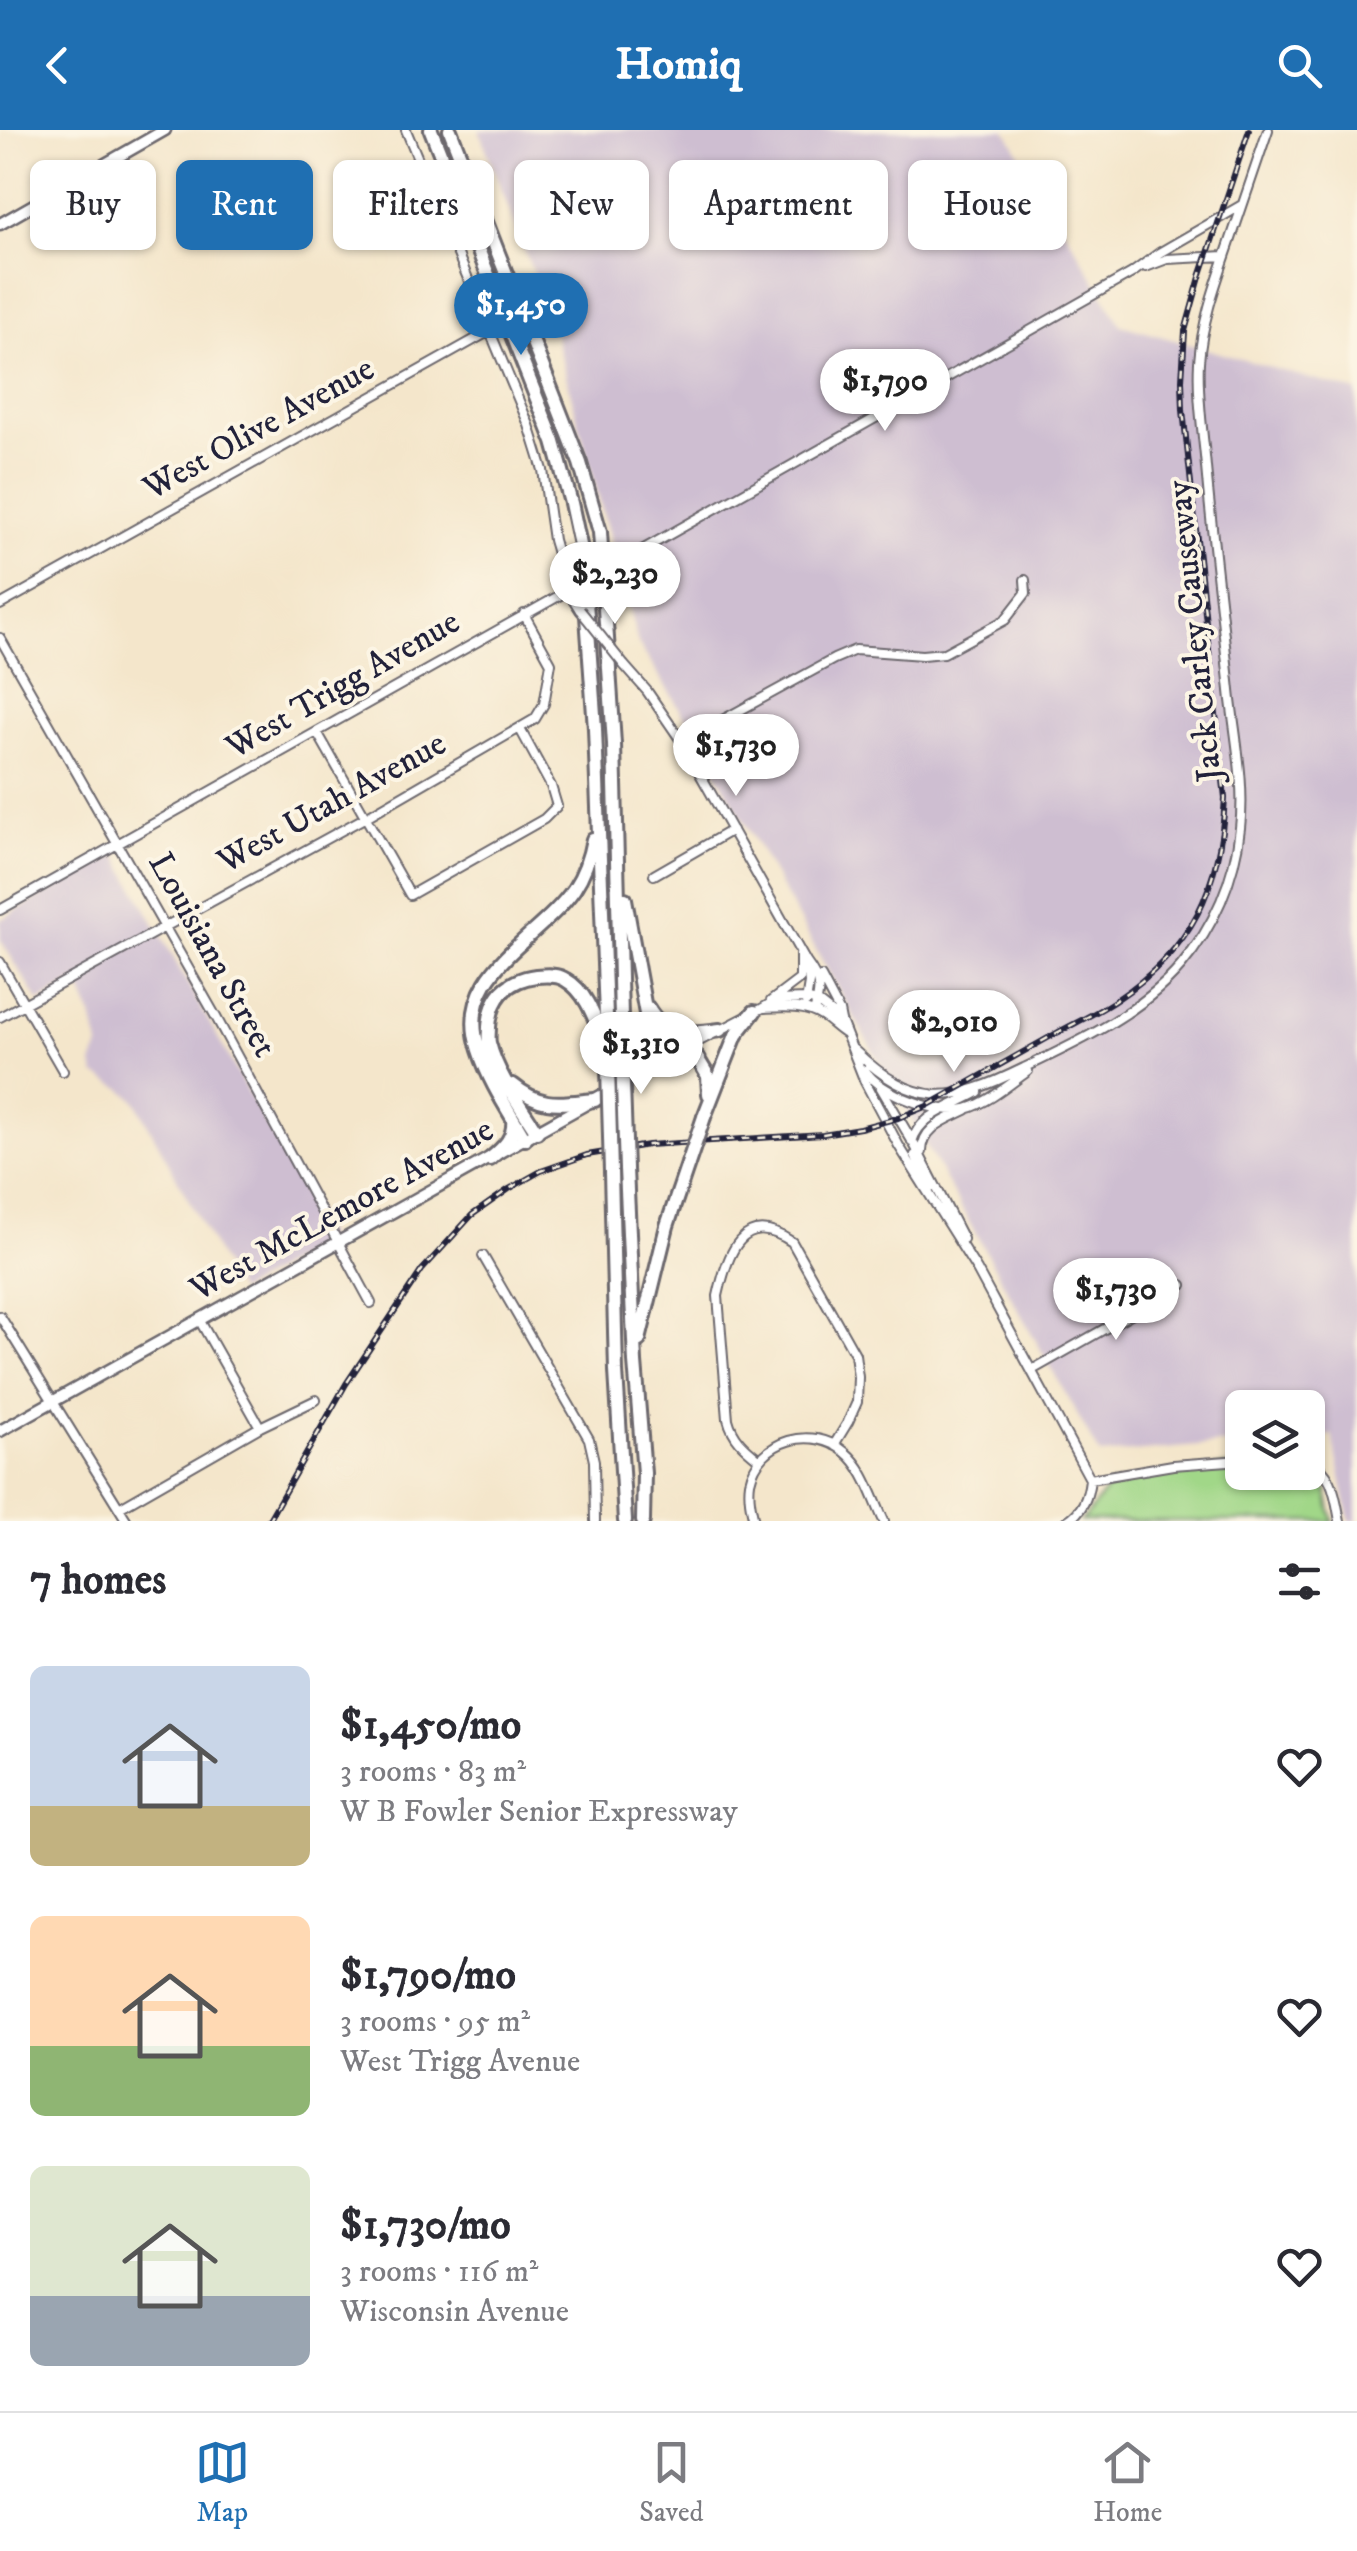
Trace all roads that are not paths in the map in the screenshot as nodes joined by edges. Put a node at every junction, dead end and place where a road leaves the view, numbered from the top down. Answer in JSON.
{"nodes":[{"id":1,"x":406,"y":130,"type":"edge"},
{"id":2,"x":431,"y":130,"type":"edge"},
{"id":3,"x":450,"y":130,"type":"edge"},
{"id":4,"x":1268,"y":130,"type":"edge"},
{"id":5,"x":160,"y":131,"type":"edge"},
{"id":6,"x":1242,"y":205,"type":"junction"},
{"id":7,"x":0,"y":224,"type":"edge"},
{"id":8,"x":1225,"y":256,"type":"junction"},
{"id":9,"x":1132,"y":273,"type":"junction"},
{"id":10,"x":544,"y":299,"type":"dead end"},
{"id":11,"x":493,"y":329,"type":"junction"},
{"id":12,"x":1025,"y":580,"type":"dead end"},
{"id":13,"x":568,"y":590,"type":"junction"},
{"id":14,"x":0,"y":605,"type":"edge"},
{"id":15,"x":524,"y":614,"type":"junction"},
{"id":16,"x":0,"y":638,"type":"edge"},
{"id":17,"x":520,"y":729,"type":"junction"},
{"id":18,"x":317,"y":732,"type":"junction"},
{"id":19,"x":682,"y":742,"type":"junction"},
{"id":20,"x":598,"y":812,"type":"junction"},
{"id":21,"x":366,"y":817,"type":"junction"},
{"id":22,"x":732,"y":830,"type":"junction"},
{"id":23,"x":118,"y":843,"type":"junction"},
{"id":24,"x":617,"y":854,"type":"junction"},
{"id":25,"x":654,"y":876,"type":"dead end"},
{"id":26,"x":0,"y":910,"type":"edge"},
{"id":27,"x":164,"y":928,"type":"junction"},
{"id":28,"x":799,"y":950,"type":"junction"},
{"id":29,"x":0,"y":962,"type":"edge"},
{"id":30,"x":806,"y":962,"type":"junction"},
{"id":31,"x":642,"y":997,"type":"junction"},
{"id":32,"x":817,"y":1002,"type":"junction"},
{"id":33,"x":25,"y":1003,"type":"junction"},
{"id":34,"x":762,"y":1007,"type":"junction"},
{"id":35,"x":808,"y":1007,"type":"junction"},
{"id":36,"x":0,"y":1017,"type":"edge"},
{"id":37,"x":841,"y":1022,"type":"junction"},
{"id":38,"x":720,"y":1030,"type":"junction"},
{"id":39,"x":844,"y":1033,"type":"junction"},
{"id":40,"x":690,"y":1046,"type":"junction"},
{"id":41,"x":607,"y":1048,"type":"junction"},
{"id":42,"x":854,"y":1050,"type":"junction"},
{"id":43,"x":1053,"y":1054,"type":"junction"},
{"id":44,"x":666,"y":1060,"type":"junction"},
{"id":45,"x":867,"y":1062,"type":"junction"},
{"id":46,"x":63,"y":1071,"type":"dead end"},
{"id":47,"x":502,"y":1074,"type":"junction"},
{"id":48,"x":879,"y":1084,"type":"junction"},
{"id":49,"x":986,"y":1087,"type":"junction"},
{"id":50,"x":595,"y":1100,"type":"junction"},
{"id":51,"x":709,"y":1102,"type":"junction"},
{"id":52,"x":947,"y":1108,"type":"junction"},
{"id":53,"x":970,"y":1108,"type":"junction"},
{"id":54,"x":512,"y":1116,"type":"junction"},
{"id":55,"x":531,"y":1136,"type":"junction"},
{"id":56,"x":912,"y":1141,"type":"junction"},
{"id":57,"x":490,"y":1159,"type":"junction"},
{"id":58,"x":923,"y":1162,"type":"junction"},
{"id":59,"x":944,"y":1218,"type":"junction"},
{"id":60,"x":339,"y":1244,"type":"junction"},
{"id":61,"x":483,"y":1256,"type":"dead end"},
{"id":62,"x":977,"y":1270,"type":"junction"},
{"id":63,"x":1182,"y":1284,"type":"dead end"},
{"id":64,"x":371,"y":1302,"type":"dead end"},
{"id":65,"x":0,"y":1316,"type":"edge"},
{"id":66,"x":200,"y":1321,"type":"junction"},
{"id":67,"x":635,"y":1362,"type":"junction"},
{"id":68,"x":1032,"y":1370,"type":"junction"},
{"id":69,"x":316,"y":1400,"type":"dead end"},
{"id":70,"x":52,"y":1403,"type":"junction"},
{"id":71,"x":260,"y":1428,"type":"junction"},
{"id":72,"x":0,"y":1432,"type":"edge"},
{"id":73,"x":834,"y":1445,"type":"junction"},
{"id":74,"x":759,"y":1460,"type":"junction"},
{"id":75,"x":1225,"y":1461,"type":"edge"},
{"id":76,"x":1325,"y":1472,"type":"edge"},
{"id":77,"x":1090,"y":1479,"type":"junction"},
{"id":78,"x":120,"y":1508,"type":"junction"},
{"id":79,"x":127,"y":1521,"type":"edge"},
{"id":80,"x":595,"y":1521,"type":"edge"},
{"id":81,"x":625,"y":1521,"type":"edge"},
{"id":82,"x":643,"y":1521,"type":"edge"},
{"id":83,"x":754,"y":1521,"type":"edge"},
{"id":84,"x":884,"y":1521,"type":"edge"},
{"id":85,"x":1067,"y":1521,"type":"edge"},
{"id":86,"x":1340,"y":1521,"type":"edge"}],
"edges":[{"from":1,"to":11,"type":"street"},
{"from":2,"to":20,"type":"highway"},
{"from":3,"to":24,"type":"highway"},
{"from":4,"to":6,"type":"street","name":"Jack Carley Causeway"},
{"from":5,"to":7,"type":"main road"},
{"from":6,"to":8,"type":"street","name":"Jack Carley Causeway"},
{"from":6,"to":9,"type":"street"},
{"from":8,"to":9,"type":"street"},
{"from":8,"to":43,"type":"street","name":"Jack Carley Causeway"},
{"from":9,"to":13,"type":"street","name":"West Trigg Avenue","bridge":true},
{"from":10,"to":11,"type":"street","name":"West Olive Avenue","bridge":true},
{"from":11,"to":13,"type":"street"},
{"from":11,"to":14,"type":"street","name":"West Olive Avenue"},
{"from":12,"to":19,"type":"street"},
{"from":13,"to":15,"type":"street","name":"West Trigg Avenue"},
{"from":13,"to":19,"type":"street","bridge":true},
{"from":15,"to":17,"type":"street","name":"West Utah Avenue"},
{"from":15,"to":18,"type":"street","name":"West Trigg Avenue"},
{"from":16,"to":23,"type":"street","name":"Louisiana Street"},
{"from":17,"to":21,"type":"street","name":"West Utah Avenue"},
{"from":17,"to":21,"type":"street"},
{"from":18,"to":21,"type":"street"},
{"from":18,"to":23,"type":"street","name":"West Trigg Avenue"},
{"from":19,"to":22,"type":"street"},
{"from":20,"to":41,"type":"highway"},
{"from":20,"to":54,"type":"highway"},
{"from":21,"to":27,"type":"street","name":"West Utah Avenue"},
{"from":22,"to":25,"type":"street"},
{"from":22,"to":28,"type":"street"},
{"from":23,"to":26,"type":"street","name":"West Trigg Avenue"},
{"from":23,"to":27,"type":"street","name":"Louisiana Street"},
{"from":24,"to":31,"type":"highway"},
{"from":24,"to":67,"type":"highway","bridge":true},
{"from":27,"to":33,"type":"street","name":"West Utah Avenue"},
{"from":27,"to":60,"type":"street","name":"Louisiana Street"},
{"from":28,"to":30,"type":"street"},
{"from":28,"to":34,"type":"street"},
{"from":28,"to":37,"type":"street"},
{"from":29,"to":33,"type":"street"},
{"from":30,"to":32,"type":"street"},
{"from":30,"to":35,"type":"street"},
{"from":31,"to":38,"type":"highway"},
{"from":31,"to":44,"type":"highway"},
{"from":32,"to":35,"type":"street","name":"West McLemore Avenue"},
{"from":32,"to":37,"type":"street"},
{"from":33,"to":36,"type":"street","name":"West Utah Avenue"},
{"from":33,"to":46,"type":"street"},
{"from":34,"to":35,"type":"street","name":"West McLemore Avenue"},
{"from":34,"to":38,"type":"street","name":"West McLemore Avenue"},
{"from":34,"to":51,"type":"highway"},
{"from":35,"to":39,"type":"street"},
{"from":37,"to":39,"type":"street"},
{"from":38,"to":40,"type":"street","name":"West McLemore Avenue"},
{"from":39,"to":42,"type":"street"},
{"from":40,"to":44,"type":"main road","name":"West McLemore Avenue"},
{"from":40,"to":51,"type":"highway"},
{"from":41,"to":47,"type":"highway"},
{"from":41,"to":81,"type":"highway","bridge":true},
{"from":42,"to":45,"type":"street","name":"Jack Carley Causeway"},
{"from":42,"to":48,"type":"street"},
{"from":42,"to":59,"type":"street"},
{"from":43,"to":49,"type":"street","name":"Jack Carley Causeway"},
{"from":43,"to":53,"type":"street","name":"Jack Carley Causeway"},
{"from":44,"to":50,"type":"main road","name":"West McLemore Avenue"},
{"from":45,"to":48,"type":"street"},
{"from":45,"to":49,"type":"street","name":"Jack Carley Causeway"},
{"from":47,"to":50,"type":"highway"},
{"from":47,"to":55,"type":"highway"},
{"from":48,"to":52,"type":"street"},
{"from":48,"to":56,"type":"street"},
{"from":49,"to":52,"type":"street"},
{"from":50,"to":55,"type":"main road","name":"West McLemore Avenue"},
{"from":51,"to":67,"type":"highway","bridge":true},
{"from":52,"to":53,"type":"street"},
{"from":52,"to":56,"type":"street"},
{"from":53,"to":58,"type":"street","name":"Jack Carley Causeway"},
{"from":54,"to":55,"type":"highway"},
{"from":54,"to":57,"type":"highway"},
{"from":55,"to":57,"type":"main road","name":"West McLemore Avenue"},
{"from":56,"to":58,"type":"street"},
{"from":56,"to":59,"type":"street"},
{"from":57,"to":60,"type":"main road","name":"West McLemore Avenue"},
{"from":58,"to":62,"type":"street"},
{"from":59,"to":62,"type":"street"},
{"from":60,"to":64,"type":"street","name":"Louisiana Street"},
{"from":60,"to":66,"type":"main road","name":"West McLemore Avenue"},
{"from":61,"to":80,"type":"street"},
{"from":62,"to":68,"type":"street"},
{"from":63,"to":68,"type":"street"},
{"from":65,"to":70,"type":"street"},
{"from":66,"to":70,"type":"main road","name":"West McLemore Avenue"},
{"from":66,"to":71,"type":"street"},
{"from":67,"to":82,"type":"highway"},
{"from":68,"to":77,"type":"street"},
{"from":69,"to":71,"type":"street"},
{"from":70,"to":72,"type":"main road","name":"West McLemore Avenue"},
{"from":70,"to":78,"type":"street"},
{"from":71,"to":78,"type":"street"},
{"from":73,"to":74,"type":"street"},
{"from":73,"to":74,"type":"street"},
{"from":73,"to":84,"type":"street"},
{"from":74,"to":83,"type":"street"},
{"from":75,"to":77,"type":"street"},
{"from":76,"to":86,"type":"street"},
{"from":77,"to":85,"type":"street"},
{"from":78,"to":79,"type":"street"}]}
